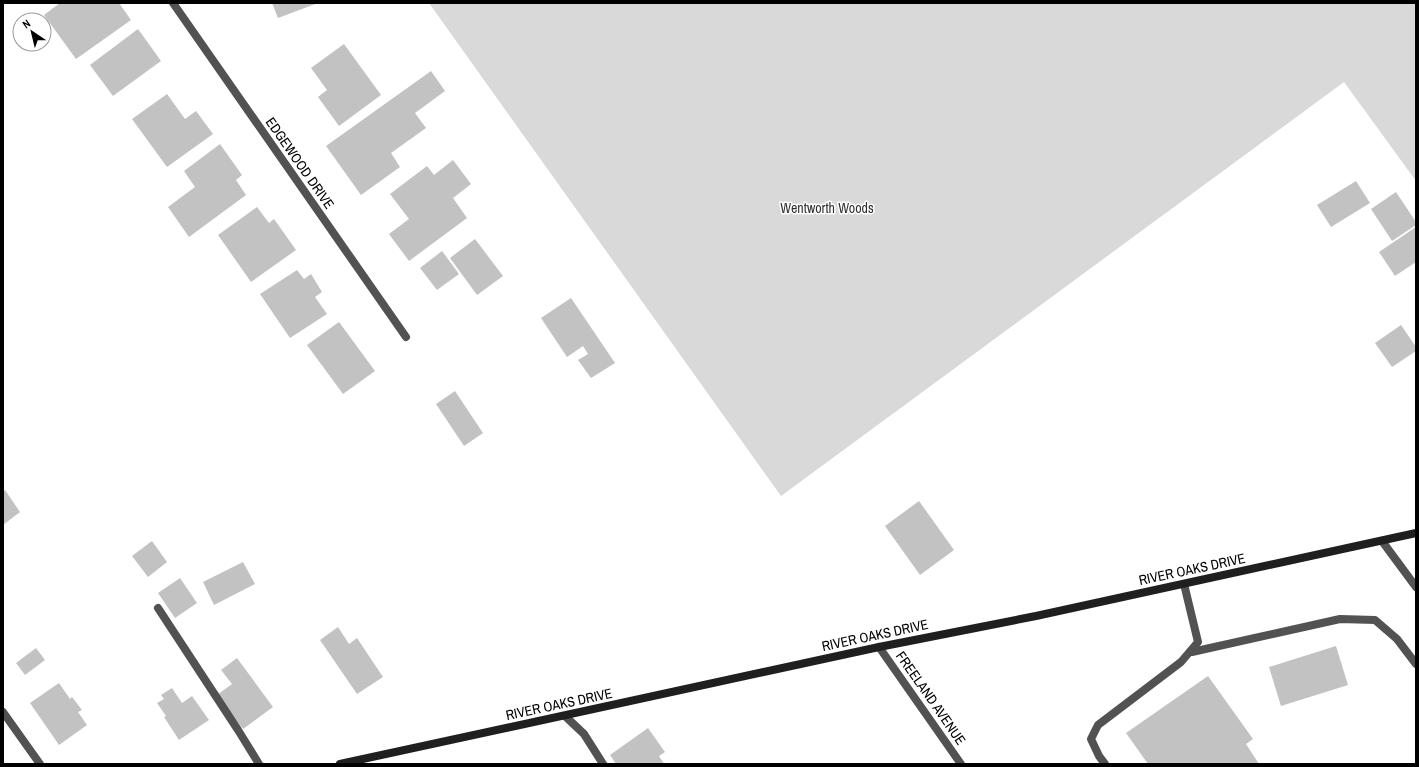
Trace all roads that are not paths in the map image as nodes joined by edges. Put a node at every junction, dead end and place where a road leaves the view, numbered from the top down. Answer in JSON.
{"nodes":[{"id":1,"x":173,"y":3,"type":"edge"},
{"id":2,"x":406,"y":337,"type":"dead end"},
{"id":3,"x":1416,"y":533,"type":"edge"},
{"id":4,"x":1382,"y":541,"type":"junction"},
{"id":5,"x":1184,"y":584,"type":"junction"},
{"id":6,"x":1416,"y":587,"type":"edge"},
{"id":7,"x":158,"y":608,"type":"dead end"},
{"id":8,"x":880,"y":647,"type":"junction"},
{"id":9,"x":1192,"y":652,"type":"junction"},
{"id":10,"x":1416,"y":664,"type":"edge"},
{"id":11,"x":3,"y":712,"type":"edge"},
{"id":12,"x":565,"y":716,"type":"junction"},
{"id":13,"x":40,"y":764,"type":"edge"},
{"id":14,"x":259,"y":764,"type":"edge"},
{"id":15,"x":340,"y":764,"type":"edge"},
{"id":16,"x":603,"y":764,"type":"edge"},
{"id":17,"x":961,"y":764,"type":"edge"},
{"id":18,"x":1105,"y":764,"type":"edge"}],
"edges":[{"from":1,"to":2,"type":"street","name":"EDGEWOOD DRIVE"},
{"from":3,"to":4,"type":"main road","name":"RIVER OAKS DRIVE"},
{"from":4,"to":5,"type":"main road","name":"RIVER OAKS DRIVE"},
{"from":4,"to":6,"type":"street"},
{"from":5,"to":8,"type":"main road","name":"RIVER OAKS DRIVE"},
{"from":5,"to":9,"type":"street"},
{"from":7,"to":14,"type":"street"},
{"from":8,"to":12,"type":"main road","name":"RIVER OAKS DRIVE"},
{"from":8,"to":17,"type":"street","name":"FREELAND AVENUE"},
{"from":9,"to":10,"type":"street"},
{"from":9,"to":18,"type":"street"},
{"from":11,"to":13,"type":"street"},
{"from":12,"to":15,"type":"main road","name":"RIVER OAKS DRIVE"},
{"from":12,"to":16,"type":"street"}]}
